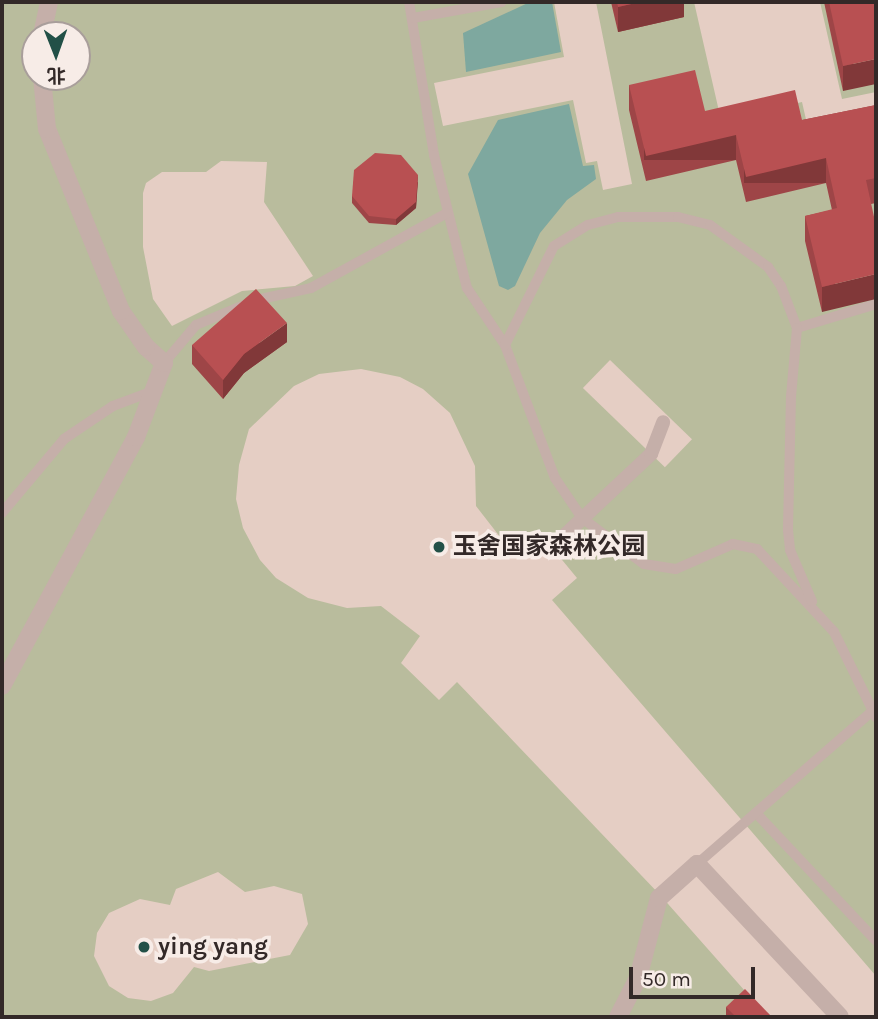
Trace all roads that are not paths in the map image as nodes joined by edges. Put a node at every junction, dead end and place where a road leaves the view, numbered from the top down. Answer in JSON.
{"nodes":[{"id":1,"x":49,"y":2,"type":"edge"},
{"id":2,"x":409,"y":2,"type":"edge"},
{"id":3,"x":502,"y":2,"type":"edge"},
{"id":4,"x":412,"y":18,"type":"junction"},
{"id":5,"x":45,"y":21,"type":"edge"},
{"id":6,"x":43,"y":91,"type":"edge"},
{"id":7,"x":447,"y":213,"type":"junction"},
{"id":8,"x":876,"y":304,"type":"edge"},
{"id":9,"x":797,"y":328,"type":"junction"},
{"id":10,"x":505,"y":345,"type":"junction"},
{"id":11,"x":164,"y":363,"type":"junction"},
{"id":12,"x":154,"y":390,"type":"junction"},
{"id":13,"x":663,"y":422,"type":"dead end"},
{"id":14,"x":2,"y":513,"type":"edge"},
{"id":15,"x":582,"y":518,"type":"junction"},
{"id":16,"x":552,"y":547,"type":"dead end"},
{"id":17,"x":817,"y":611,"type":"junction"},
{"id":18,"x":2,"y":686,"type":"edge"},
{"id":19,"x":874,"y":712,"type":"edge"},
{"id":20,"x":756,"y":813,"type":"junction"},
{"id":21,"x":697,"y":864,"type":"junction"},
{"id":22,"x":876,"y":942,"type":"edge"},
{"id":23,"x":618,"y":1017,"type":"edge"},
{"id":24,"x":841,"y":1017,"type":"edge"}],
"edges":[{"from":1,"to":5,"type":"street"},
{"from":2,"to":4,"type":"lane"},
{"from":3,"to":4,"type":"lane"},
{"from":4,"to":7,"type":"lane"},
{"from":6,"to":11,"type":"street"},
{"from":7,"to":10,"type":"lane"},
{"from":7,"to":11,"type":"lane"},
{"from":8,"to":9,"type":"lane"},
{"from":9,"to":10,"type":"lane"},
{"from":9,"to":17,"type":"lane"},
{"from":10,"to":15,"type":"lane"},
{"from":11,"to":12,"type":"street"},
{"from":12,"to":14,"type":"lane"},
{"from":12,"to":18,"type":"street"},
{"from":13,"to":15,"type":"street"},
{"from":15,"to":16,"type":"street"},
{"from":15,"to":17,"type":"lane"},
{"from":17,"to":19,"type":"lane"},
{"from":19,"to":20,"type":"lane"},
{"from":20,"to":21,"type":"lane"},
{"from":20,"to":22,"type":"lane"},
{"from":21,"to":23,"type":"street"},
{"from":21,"to":24,"type":"street"}]}
